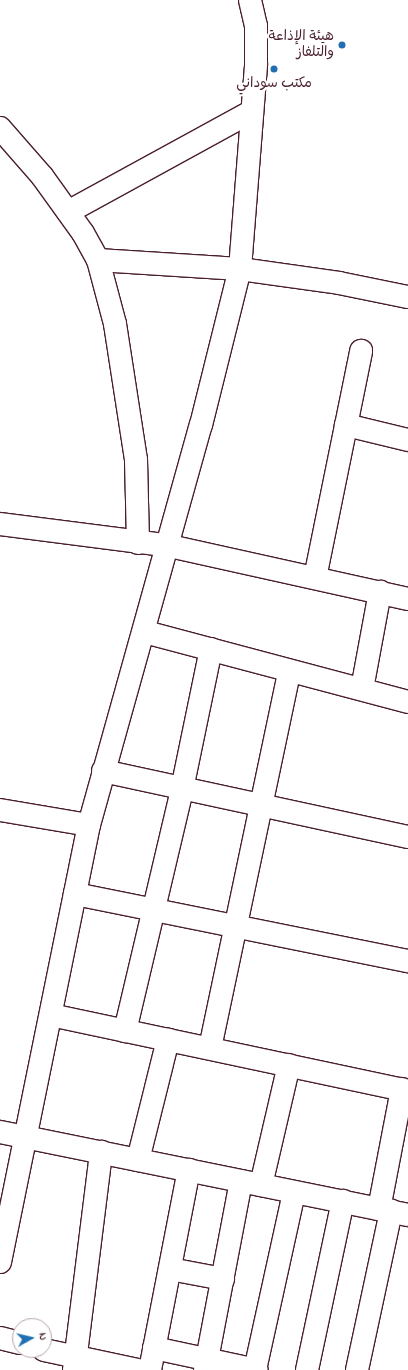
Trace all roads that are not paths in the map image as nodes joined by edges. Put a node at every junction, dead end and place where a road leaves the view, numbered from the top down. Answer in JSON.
{"nodes":[{"id":1,"x":250,"y":0,"type":"edge"},
{"id":2,"x":251,"y":112,"type":"junction"},
{"id":3,"x":0,"y":128,"type":"edge"},
{"id":4,"x":9,"y":151,"type":"edge"},
{"id":5,"x":68,"y":212,"type":"junction"},
{"id":6,"x":98,"y":260,"type":"junction"},
{"id":7,"x":240,"y":269,"type":"junction"},
{"id":8,"x":408,"y":298,"type":"edge"},
{"id":9,"x":361,"y":351,"type":"dead end"},
{"id":10,"x":346,"y":425,"type":"junction"},
{"id":11,"x":408,"y":440,"type":"edge"},
{"id":12,"x":0,"y":524,"type":"edge"},
{"id":13,"x":138,"y":543,"type":"junction"},
{"id":14,"x":165,"y":545,"type":"junction"},
{"id":15,"x":315,"y":578,"type":"junction"},
{"id":16,"x":380,"y":592,"type":"junction"},
{"id":17,"x":408,"y":599,"type":"edge"},
{"id":18,"x":145,"y":632,"type":"junction"},
{"id":19,"x":211,"y":649,"type":"junction"},
{"id":20,"x":289,"y":672,"type":"junction"},
{"id":21,"x":362,"y":689,"type":"junction"},
{"id":22,"x":408,"y":702,"type":"edge"},
{"id":23,"x":103,"y":771,"type":"junction"},
{"id":24,"x":182,"y":789,"type":"junction"},
{"id":25,"x":260,"y":807,"type":"junction"},
{"id":26,"x":0,"y":810,"type":"edge"},
{"id":27,"x":89,"y":826,"type":"junction"},
{"id":28,"x":408,"y":837,"type":"edge"},
{"id":29,"x":75,"y":894,"type":"junction"},
{"id":30,"x":153,"y":910,"type":"junction"},
{"id":31,"x":234,"y":926,"type":"junction"},
{"id":32,"x":408,"y":961,"type":"edge"},
{"id":33,"x":51,"y":1016,"type":"junction"},
{"id":34,"x":125,"y":1031,"type":"junction"},
{"id":35,"x":168,"y":1040,"type":"junction"},
{"id":36,"x":210,"y":1048,"type":"junction"},
{"id":37,"x":289,"y":1065,"type":"junction"},
{"id":38,"x":405,"y":1090,"type":"edge"},
{"id":39,"x":0,"y":1132,"type":"edge"},
{"id":40,"x":27,"y":1137,"type":"junction"},
{"id":41,"x":102,"y":1152,"type":"junction"},
{"id":42,"x":138,"y":1160,"type":"junction"},
{"id":43,"x":189,"y":1170,"type":"junction"},
{"id":44,"x":251,"y":1183,"type":"junction"},
{"id":45,"x":294,"y":1192,"type":"junction"},
{"id":46,"x":343,"y":1201,"type":"junction"},
{"id":47,"x":393,"y":1212,"type":"edge"},
{"id":48,"x":0,"y":1262,"type":"edge"},
{"id":49,"x":170,"y":1269,"type":"junction"},
{"id":50,"x":223,"y":1279,"type":"junction"},
{"id":51,"x":0,"y":1338,"type":"edge"},
{"id":52,"x":12,"y":1341,"type":"edge"},
{"id":53,"x":154,"y":1348,"type":"junction"},
{"id":54,"x":52,"y":1354,"type":"edge"},
{"id":55,"x":75,"y":1364,"type":"edge"},
{"id":56,"x":206,"y":1365,"type":"edge"},
{"id":57,"x":138,"y":1370,"type":"edge"},
{"id":58,"x":150,"y":1370,"type":"edge"},
{"id":59,"x":256,"y":1370,"type":"edge"},
{"id":60,"x":307,"y":1370,"type":"edge"},
{"id":61,"x":357,"y":1370,"type":"edge"}],
"edges":[{"from":1,"to":2,"type":"street"},
{"from":2,"to":5,"type":"street"},
{"from":2,"to":7,"type":"street"},
{"from":3,"to":4,"type":"street"},
{"from":4,"to":5,"type":"street"},
{"from":5,"to":6,"type":"street"},
{"from":6,"to":7,"type":"street"},
{"from":6,"to":13,"type":"street"},
{"from":7,"to":8,"type":"street"},
{"from":7,"to":14,"type":"street"},
{"from":9,"to":10,"type":"street"},
{"from":10,"to":11,"type":"street"},
{"from":10,"to":15,"type":"street"},
{"from":12,"to":13,"type":"street"},
{"from":13,"to":14,"type":"street"},
{"from":14,"to":15,"type":"street"},
{"from":14,"to":18,"type":"street"},
{"from":15,"to":16,"type":"street"},
{"from":16,"to":17,"type":"street"},
{"from":16,"to":21,"type":"street"},
{"from":18,"to":19,"type":"street"},
{"from":18,"to":23,"type":"street"},
{"from":19,"to":20,"type":"street"},
{"from":19,"to":24,"type":"street"},
{"from":20,"to":21,"type":"street"},
{"from":20,"to":25,"type":"street"},
{"from":21,"to":22,"type":"street"},
{"from":23,"to":24,"type":"street"},
{"from":23,"to":27,"type":"street"},
{"from":24,"to":25,"type":"street"},
{"from":24,"to":30,"type":"street"},
{"from":25,"to":28,"type":"street"},
{"from":25,"to":31,"type":"street"},
{"from":26,"to":27,"type":"street"},
{"from":27,"to":29,"type":"street"},
{"from":29,"to":30,"type":"street"},
{"from":29,"to":33,"type":"street"},
{"from":30,"to":31,"type":"street"},
{"from":30,"to":34,"type":"street"},
{"from":31,"to":32,"type":"street"},
{"from":31,"to":36,"type":"street"},
{"from":33,"to":34,"type":"street"},
{"from":33,"to":40,"type":"street"},
{"from":34,"to":35,"type":"street"},
{"from":35,"to":36,"type":"street"},
{"from":35,"to":42,"type":"street"},
{"from":36,"to":37,"type":"street"},
{"from":37,"to":38,"type":"street"},
{"from":37,"to":44,"type":"street"},
{"from":38,"to":47,"type":"street"},
{"from":39,"to":40,"type":"street"},
{"from":40,"to":41,"type":"street"},
{"from":40,"to":48,"type":"street"},
{"from":41,"to":42,"type":"street"},
{"from":41,"to":55,"type":"street"},
{"from":42,"to":43,"type":"street"},
{"from":43,"to":44,"type":"street"},
{"from":43,"to":49,"type":"street"},
{"from":44,"to":45,"type":"street"},
{"from":44,"to":50,"type":"street"},
{"from":45,"to":46,"type":"street"},
{"from":45,"to":59,"type":"street"},
{"from":46,"to":47,"type":"street"},
{"from":46,"to":60,"type":"street"},
{"from":47,"to":61,"type":"street"},
{"from":49,"to":50,"type":"street"},
{"from":49,"to":53,"type":"street"},
{"from":50,"to":56,"type":"street"},
{"from":51,"to":52,"type":"street"},
{"from":53,"to":56,"type":"street"},
{"from":53,"to":58,"type":"street"},
{"from":54,"to":55,"type":"street"},
{"from":55,"to":57,"type":"street"},
{"from":56,"to":59,"type":"street"}]}
